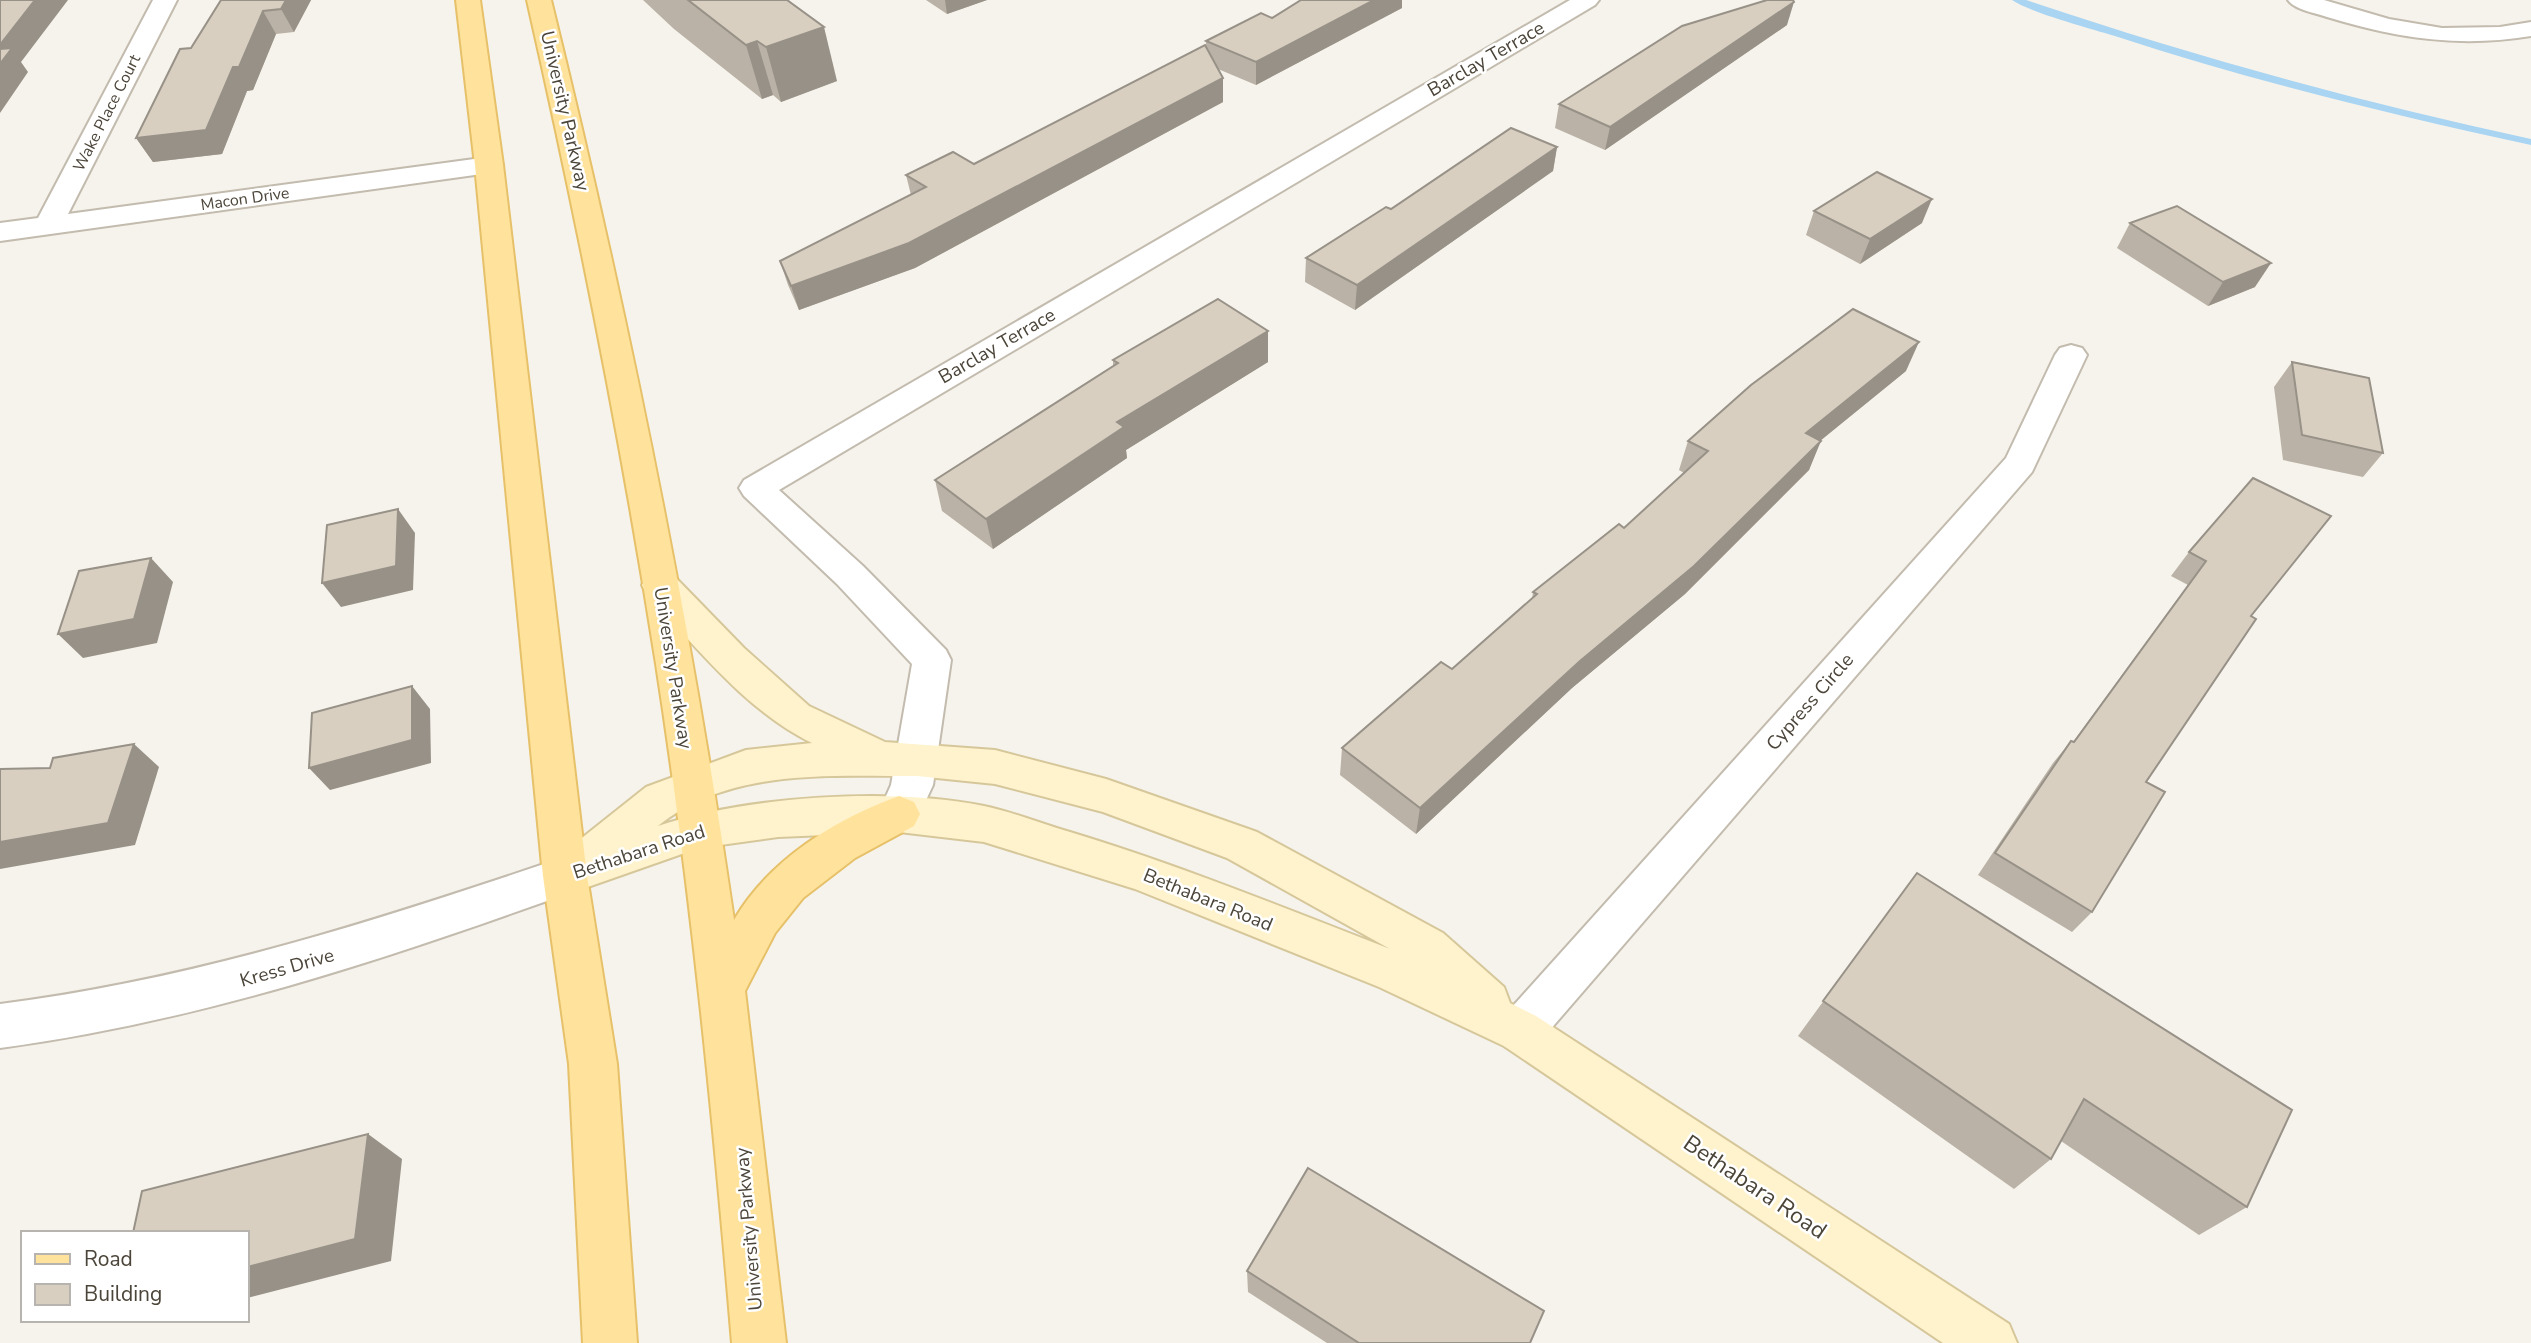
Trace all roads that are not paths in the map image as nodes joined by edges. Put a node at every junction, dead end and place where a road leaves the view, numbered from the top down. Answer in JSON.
{"nodes":[{"id":1,"x":165,"y":0,"type":"edge"},
{"id":2,"x":467,"y":0,"type":"edge"},
{"id":3,"x":539,"y":0,"type":"edge"},
{"id":4,"x":1587,"y":0,"type":"edge"},
{"id":5,"x":2300,"y":0,"type":"edge"},
{"id":6,"x":2531,"y":29,"type":"edge"},
{"id":7,"x":489,"y":165,"type":"junction"},
{"id":8,"x":48,"y":226,"type":"junction"},
{"id":9,"x":0,"y":232,"type":"edge"},
{"id":10,"x":2071,"y":355,"type":"dead end"},
{"id":11,"x":660,"y":585,"type":"junction"},
{"id":12,"x":898,"y":759,"type":"junction"},
{"id":13,"x":692,"y":785,"type":"junction"},
{"id":14,"x":899,"y":814,"type":"junction"},
{"id":15,"x":699,"y":830,"type":"junction"},
{"id":16,"x":565,"y":876,"type":"junction"},
{"id":17,"x":721,"y":991,"type":"junction"},
{"id":18,"x":0,"y":1026,"type":"edge"},
{"id":19,"x":1520,"y":1031,"type":"junction"},
{"id":20,"x":610,"y":1343,"type":"edge"},
{"id":21,"x":760,"y":1343,"type":"edge"},
{"id":22,"x":1990,"y":1343,"type":"edge"}],
"edges":[{"from":1,"to":8,"type":"street","name":"Wake Place Court"},
{"from":2,"to":7,"type":"main road"},
{"from":3,"to":11,"type":"main road","name":"University Parkway"},
{"from":4,"to":12,"type":"street","name":"Barclay Terrace"},
{"from":5,"to":6,"type":"street"},
{"from":7,"to":8,"type":"street","name":"Macon Drive"},
{"from":7,"to":16,"type":"main road"},
{"from":8,"to":9,"type":"street","name":"Macon Drive"},
{"from":10,"to":19,"type":"street","name":"Cypress Circle"},
{"from":11,"to":12,"type":"street"},
{"from":11,"to":13,"type":"main road","name":"University Parkway"},
{"from":12,"to":13,"type":"street","name":"Bethabara Road"},
{"from":12,"to":14,"type":"street","name":"Barclay Terrace"},
{"from":12,"to":19,"type":"street","name":"Bethabara Road"},
{"from":13,"to":15,"type":"main road","name":"University Parkway"},
{"from":13,"to":16,"type":"street","name":"Bethabara Road"},
{"from":14,"to":15,"type":"street","name":"Bethabara Road"},
{"from":14,"to":17,"type":"main road"},
{"from":14,"to":19,"type":"street","name":"Bethabara Road"},
{"from":15,"to":16,"type":"street","name":"Bethabara Road"},
{"from":15,"to":17,"type":"main road","name":"University Parkway"},
{"from":16,"to":18,"type":"street","name":"Kress Drive"},
{"from":16,"to":20,"type":"main road"},
{"from":17,"to":21,"type":"main road","name":"University Parkway"},
{"from":19,"to":22,"type":"street","name":"Bethabara Road"}]}
